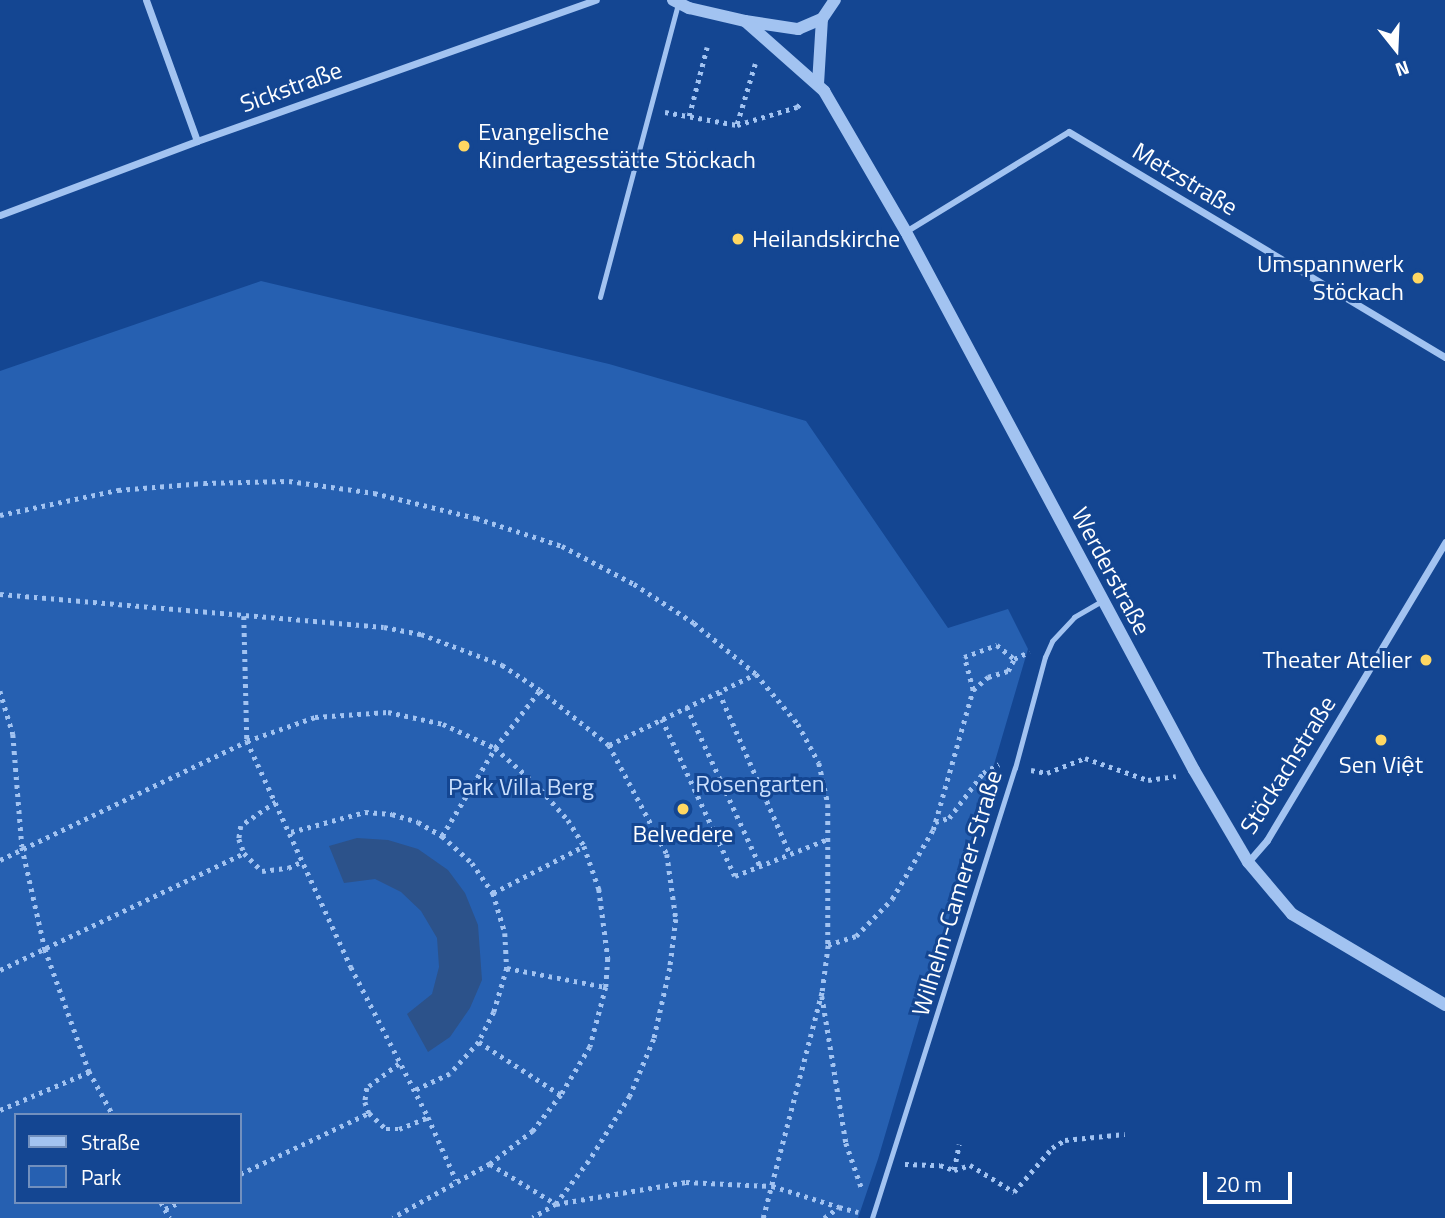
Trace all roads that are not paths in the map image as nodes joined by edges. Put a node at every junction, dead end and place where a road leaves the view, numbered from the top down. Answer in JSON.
{"nodes":[{"id":1,"x":146,"y":0,"type":"edge"},
{"id":2,"x":596,"y":0,"type":"edge"},
{"id":3,"x":835,"y":0,"type":"edge"},
{"id":4,"x":676,"y":1,"type":"edge"},
{"id":5,"x":822,"y":19,"type":"junction"},
{"id":6,"x":744,"y":22,"type":"junction"},
{"id":7,"x":818,"y":83,"type":"junction"},
{"id":8,"x":1069,"y":132,"type":"joint"},
{"id":9,"x":197,"y":141,"type":"junction"},
{"id":10,"x":0,"y":215,"type":"edge"},
{"id":11,"x":906,"y":232,"type":"junction"},
{"id":12,"x":600,"y":297,"type":"dead end"},
{"id":13,"x":1445,"y":357,"type":"edge"},
{"id":14,"x":1445,"y":542,"type":"edge"},
{"id":15,"x":1103,"y":600,"type":"junction"},
{"id":16,"x":1248,"y":862,"type":"junction"},
{"id":17,"x":1445,"y":1005,"type":"edge"},
{"id":18,"x":872,"y":1217,"type":"edge"}],
"edges":[{"from":1,"to":9,"type":"street"},
{"from":2,"to":9,"type":"street","name":"Sickstraße"},
{"from":3,"to":5,"type":"street"},
{"from":4,"to":6,"type":"street"},
{"from":4,"to":12,"type":"lane"},
{"from":5,"to":6,"type":"street"},
{"from":5,"to":7,"type":"street"},
{"from":6,"to":7,"type":"street"},
{"from":7,"to":11,"type":"street","name":"Werderstraße"},
{"from":8,"to":11,"type":"street","name":"Metzstraße"},
{"from":8,"to":13,"type":"street","name":"Metzstraße"},
{"from":9,"to":10,"type":"street","name":"Sickstraße"},
{"from":11,"to":15,"type":"street","name":"Werderstraße"},
{"from":14,"to":16,"type":"street","name":"Stöckachstraße"},
{"from":15,"to":16,"type":"street","name":"Werderstraße"},
{"from":15,"to":18,"type":"lane","name":"Wilhelm-Camerer-Straße"},
{"from":16,"to":17,"type":"street","name":"Werderstraße"}]}
